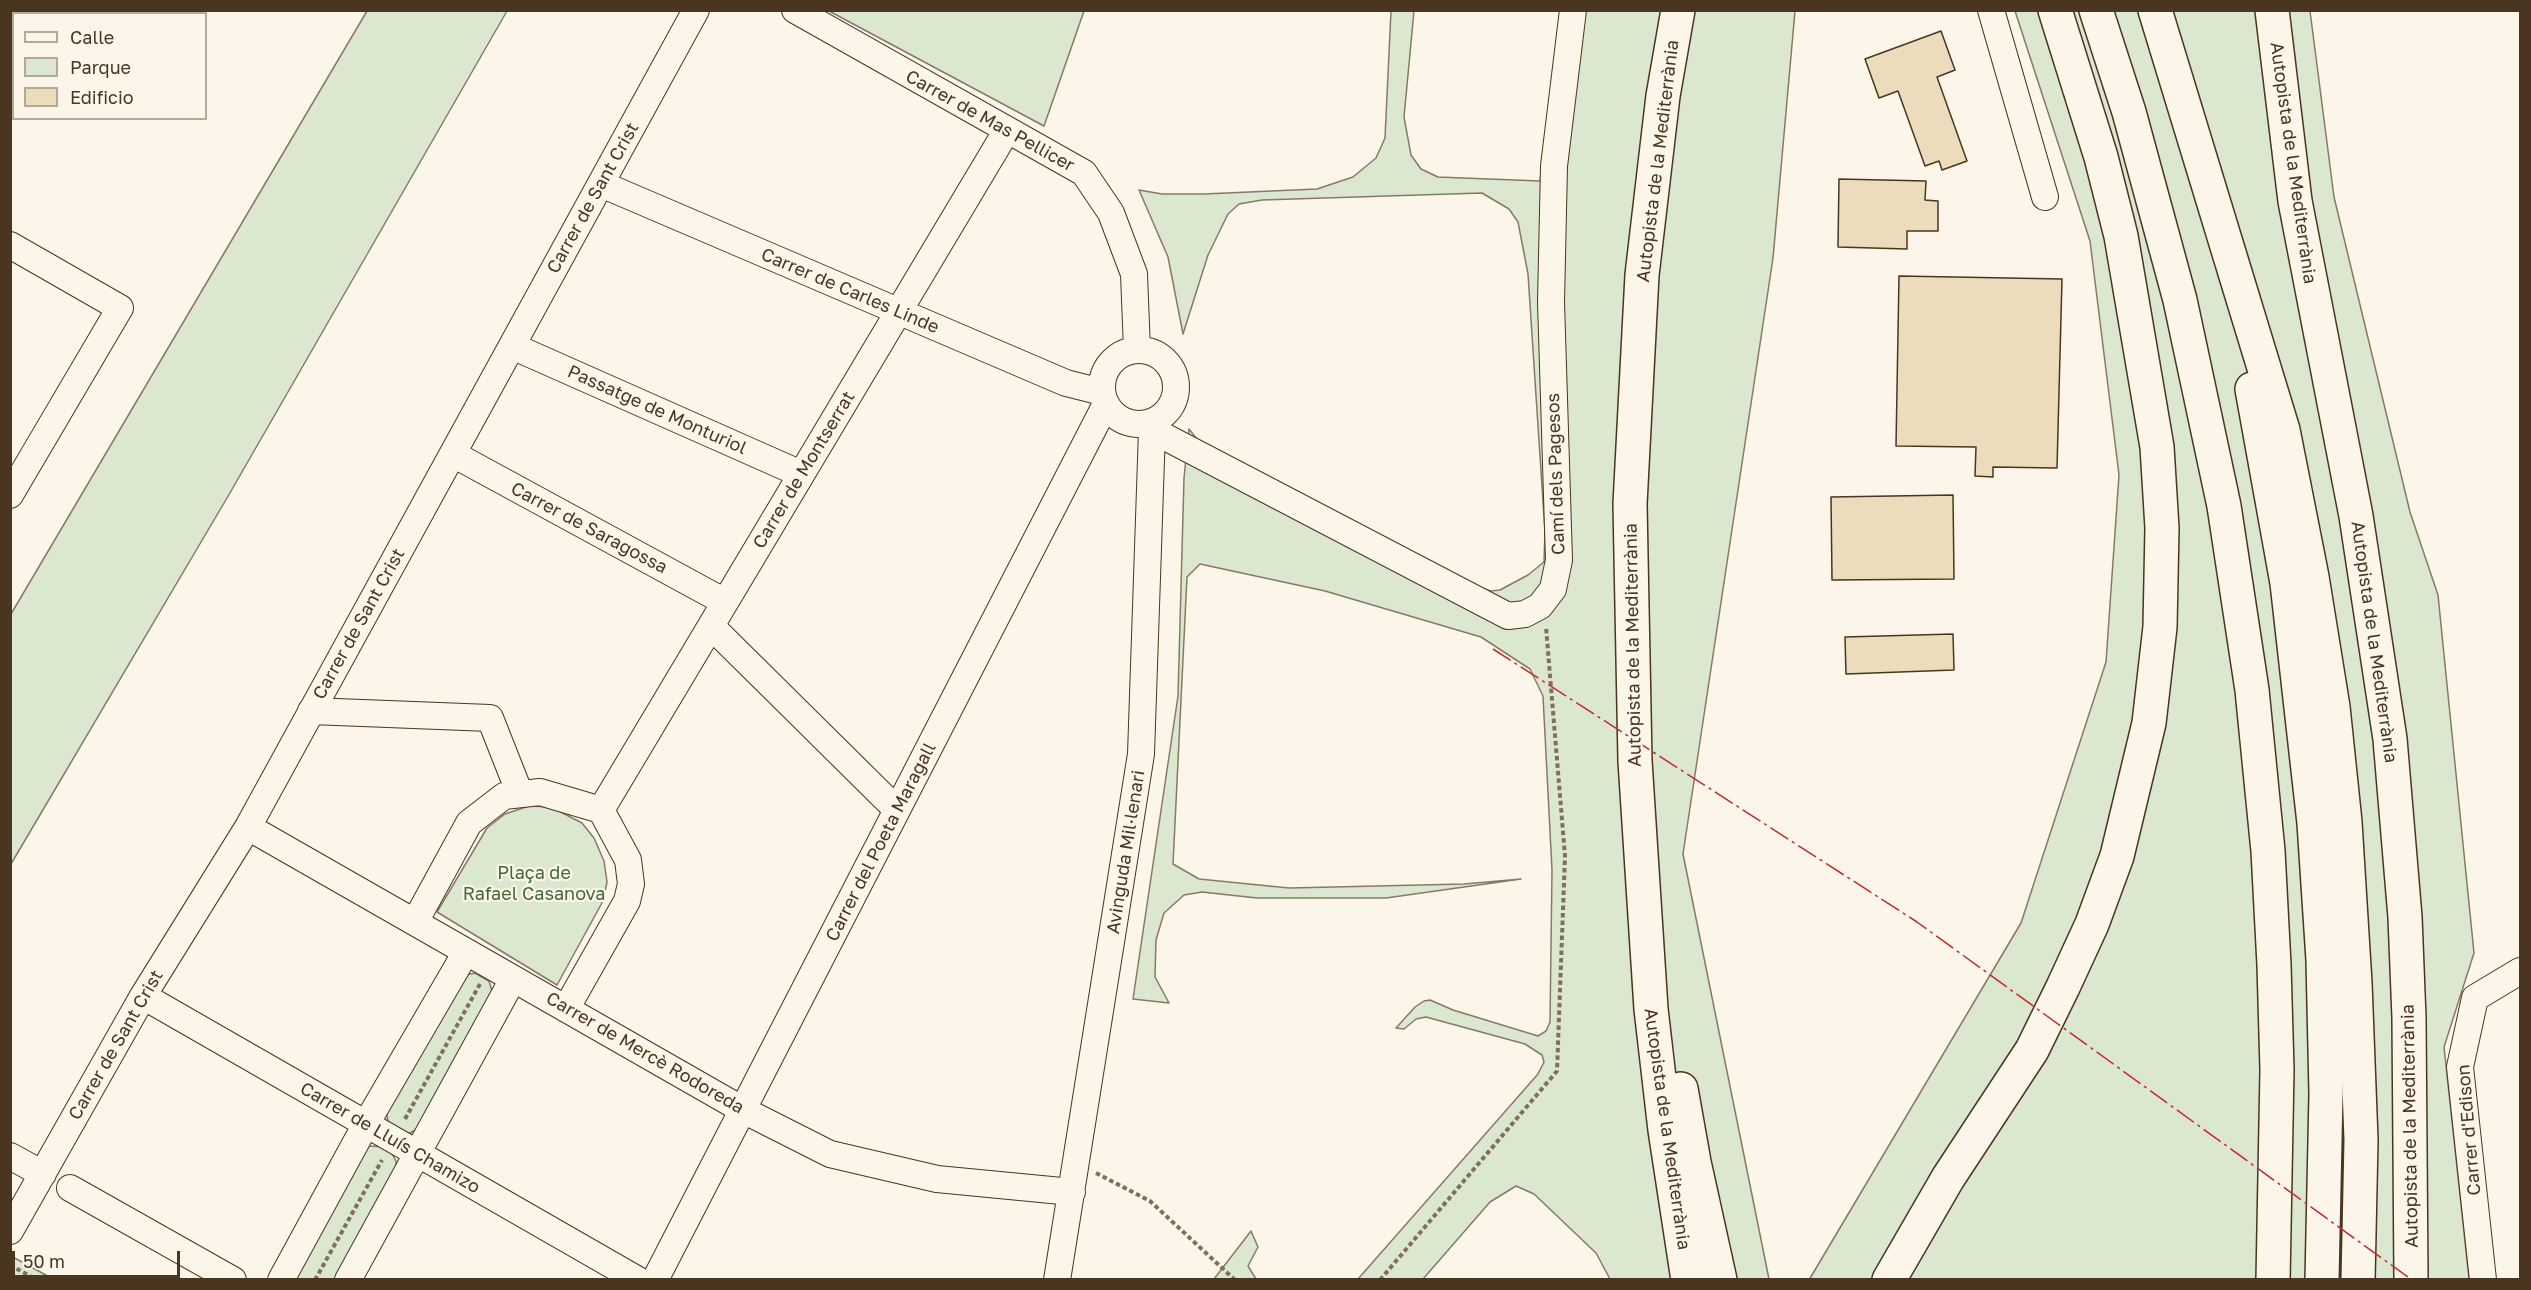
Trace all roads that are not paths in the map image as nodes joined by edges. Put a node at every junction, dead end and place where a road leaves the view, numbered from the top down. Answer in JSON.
{"nodes":[{"id":1,"x":696,"y":10,"type":"edge"},
{"id":2,"x":795,"y":10,"type":"edge"},
{"id":3,"x":1573,"y":10,"type":"edge"},
{"id":4,"x":1678,"y":10,"type":"edge"},
{"id":5,"x":1991,"y":10,"type":"edge"},
{"id":6,"x":2055,"y":10,"type":"edge"},
{"id":7,"x":2096,"y":10,"type":"edge"},
{"id":8,"x":2155,"y":10,"type":"edge"},
{"id":9,"x":2272,"y":10,"type":"edge"},
{"id":10,"x":1007,"y":130,"type":"junction"},
{"id":11,"x":601,"y":184,"type":"junction"},
{"id":12,"x":2045,"y":197,"type":"dead end"},
{"id":13,"x":10,"y":245,"type":"edge"},
{"id":14,"x":2226,"y":246,"type":"junction"},
{"id":15,"x":898,"y":312,"type":"junction"},
{"id":16,"x":512,"y":346,"type":"junction"},
{"id":17,"x":1137,"y":350,"type":"junction"},
{"id":18,"x":1104,"y":398,"type":"junction"},
{"id":19,"x":1150,"y":427,"type":"junction"},
{"id":20,"x":453,"y":454,"type":"junction"},
{"id":21,"x":801,"y":474,"type":"junction"},
{"id":22,"x":10,"y":495,"type":"edge"},
{"id":23,"x":1630,"y":504,"type":"junction"},
{"id":24,"x":725,"y":602,"type":"junction"},
{"id":25,"x":711,"y":626,"type":"junction"},
{"id":26,"x":312,"y":711,"type":"junction"},
{"id":27,"x":520,"y":794,"type":"junction"},
{"id":28,"x":601,"y":810,"type":"junction"},
{"id":29,"x":897,"y":810,"type":"junction"},
{"id":30,"x":248,"y":827,"type":"junction"},
{"id":31,"x":415,"y":922,"type":"junction"},
{"id":32,"x":466,"y":952,"type":"junction"},
{"id":33,"x":2520,"y":970,"type":"edge"},
{"id":34,"x":513,"y":979,"type":"junction"},
{"id":35,"x":143,"y":996,"type":"junction"},
{"id":36,"x":566,"y":1009,"type":"junction"},
{"id":37,"x":743,"y":1110,"type":"junction"},
{"id":38,"x":366,"y":1124,"type":"junction"},
{"id":39,"x":418,"y":1154,"type":"junction"},
{"id":40,"x":10,"y":1156,"type":"edge"},
{"id":41,"x":43,"y":1174,"type":"junction"},
{"id":42,"x":70,"y":1188,"type":"dead end"},
{"id":43,"x":1072,"y":1192,"type":"junction"},
{"id":44,"x":10,"y":1231,"type":"edge"},
{"id":45,"x":233,"y":1280,"type":"edge"},
{"id":46,"x":280,"y":1280,"type":"edge"},
{"id":47,"x":348,"y":1280,"type":"edge"},
{"id":48,"x":638,"y":1280,"type":"edge"},
{"id":49,"x":655,"y":1280,"type":"edge"},
{"id":50,"x":1057,"y":1280,"type":"edge"},
{"id":51,"x":1688,"y":1280,"type":"edge"},
{"id":52,"x":1720,"y":1280,"type":"edge"},
{"id":53,"x":1889,"y":1280,"type":"edge"},
{"id":54,"x":2273,"y":1280,"type":"edge"},
{"id":55,"x":2322,"y":1280,"type":"edge"},
{"id":56,"x":2358,"y":1280,"type":"edge"},
{"id":57,"x":2411,"y":1280,"type":"edge"},
{"id":58,"x":2483,"y":1280,"type":"edge"}],
"edges":[{"from":1,"to":11,"type":"street","name":"Carrer de Sant Crist"},
{"from":2,"to":10,"type":"street","name":"Carrer de Mas Pellicer"},
{"from":3,"to":19,"type":"street","name":"Camí dels Pagesos"},
{"from":4,"to":23,"type":"highway","name":"Autopista de la Mediterrània"},
{"from":5,"to":12,"type":"street"},
{"from":6,"to":53,"type":"highway"},
{"from":7,"to":54,"type":"highway"},
{"from":8,"to":14,"type":"highway"},
{"from":9,"to":57,"type":"highway","name":"Autopista de la Mediterrània"},
{"from":10,"to":15,"type":"street","name":"Carrer de Montserrat"},
{"from":10,"to":17,"type":"street","name":"Carrer de Mas Pellicer"},
{"from":11,"to":15,"type":"street","name":"Carrer de Carles Linde"},
{"from":11,"to":16,"type":"street","name":"Carrer de Sant Crist"},
{"from":13,"to":22,"type":"street"},
{"from":14,"to":55,"type":"highway"},
{"from":14,"to":56,"type":"highway"},
{"from":15,"to":18,"type":"street","name":"Carrer de Carles Linde"},
{"from":15,"to":21,"type":"street","name":"Carrer de Montserrat"},
{"from":16,"to":20,"type":"street","name":"Carrer de Sant Crist"},
{"from":16,"to":21,"type":"street","name":"Passatge de Monturiol"},
{"from":17,"to":18,"type":"street"},
{"from":17,"to":19,"type":"street"},
{"from":18,"to":19,"type":"street"},
{"from":18,"to":29,"type":"street","name":"Carrer del Poeta Maragall"},
{"from":19,"to":43,"type":"street","name":"Avinguda Mil·lenari"},
{"from":20,"to":24,"type":"street","name":"Carrer de Saragossa"},
{"from":20,"to":26,"type":"street","name":"Carrer de Sant Crist"},
{"from":21,"to":24,"type":"street","name":"Carrer de Montserrat"},
{"from":23,"to":51,"type":"highway","name":"Autopista de la Mediterrània"},
{"from":23,"to":52,"type":"highway"},
{"from":24,"to":25,"type":"street","name":"Carrer de Montserrat"},
{"from":25,"to":28,"type":"street","name":"Carrer de Montserrat"},
{"from":25,"to":29,"type":"street"},
{"from":26,"to":27,"type":"street"},
{"from":26,"to":30,"type":"street","name":"Carrer de Sant Crist"},
{"from":27,"to":28,"type":"street"},
{"from":27,"to":31,"type":"street"},
{"from":28,"to":36,"type":"street"},
{"from":29,"to":37,"type":"street","name":"Carrer del Poeta Maragall"},
{"from":30,"to":31,"type":"street","name":"Carrer de Mercè Rodoreda"},
{"from":30,"to":35,"type":"street","name":"Carrer de Sant Crist"},
{"from":31,"to":32,"type":"street","name":"Carrer de Mercè Rodoreda"},
{"from":32,"to":34,"type":"street","name":"Carrer de Mercè Rodoreda"},
{"from":32,"to":38,"type":"street"},
{"from":33,"to":58,"type":"street","name":"Carrer d'Edison"},
{"from":34,"to":36,"type":"street","name":"Carrer de Mercè Rodoreda"},
{"from":34,"to":39,"type":"street"},
{"from":35,"to":38,"type":"street","name":"Carrer de Lluís Chamizo"},
{"from":35,"to":41,"type":"street","name":"Carrer de Sant Crist"},
{"from":36,"to":37,"type":"street","name":"Carrer de Mercè Rodoreda"},
{"from":37,"to":43,"type":"street","name":"Carrer de Mercè Rodoreda"},
{"from":37,"to":49,"type":"street","name":"Carrer del Poeta Maragall"},
{"from":38,"to":39,"type":"street","name":"Carrer de Lluís Chamizo"},
{"from":38,"to":46,"type":"street"},
{"from":39,"to":47,"type":"street"},
{"from":39,"to":48,"type":"street","name":"Carrer de Lluís Chamizo"},
{"from":40,"to":41,"type":"street"},
{"from":41,"to":44,"type":"street","name":"Carrer de Sant Crist"},
{"from":42,"to":45,"type":"street"},
{"from":43,"to":50,"type":"street","name":"Avinguda Mil·lenari"}]}
